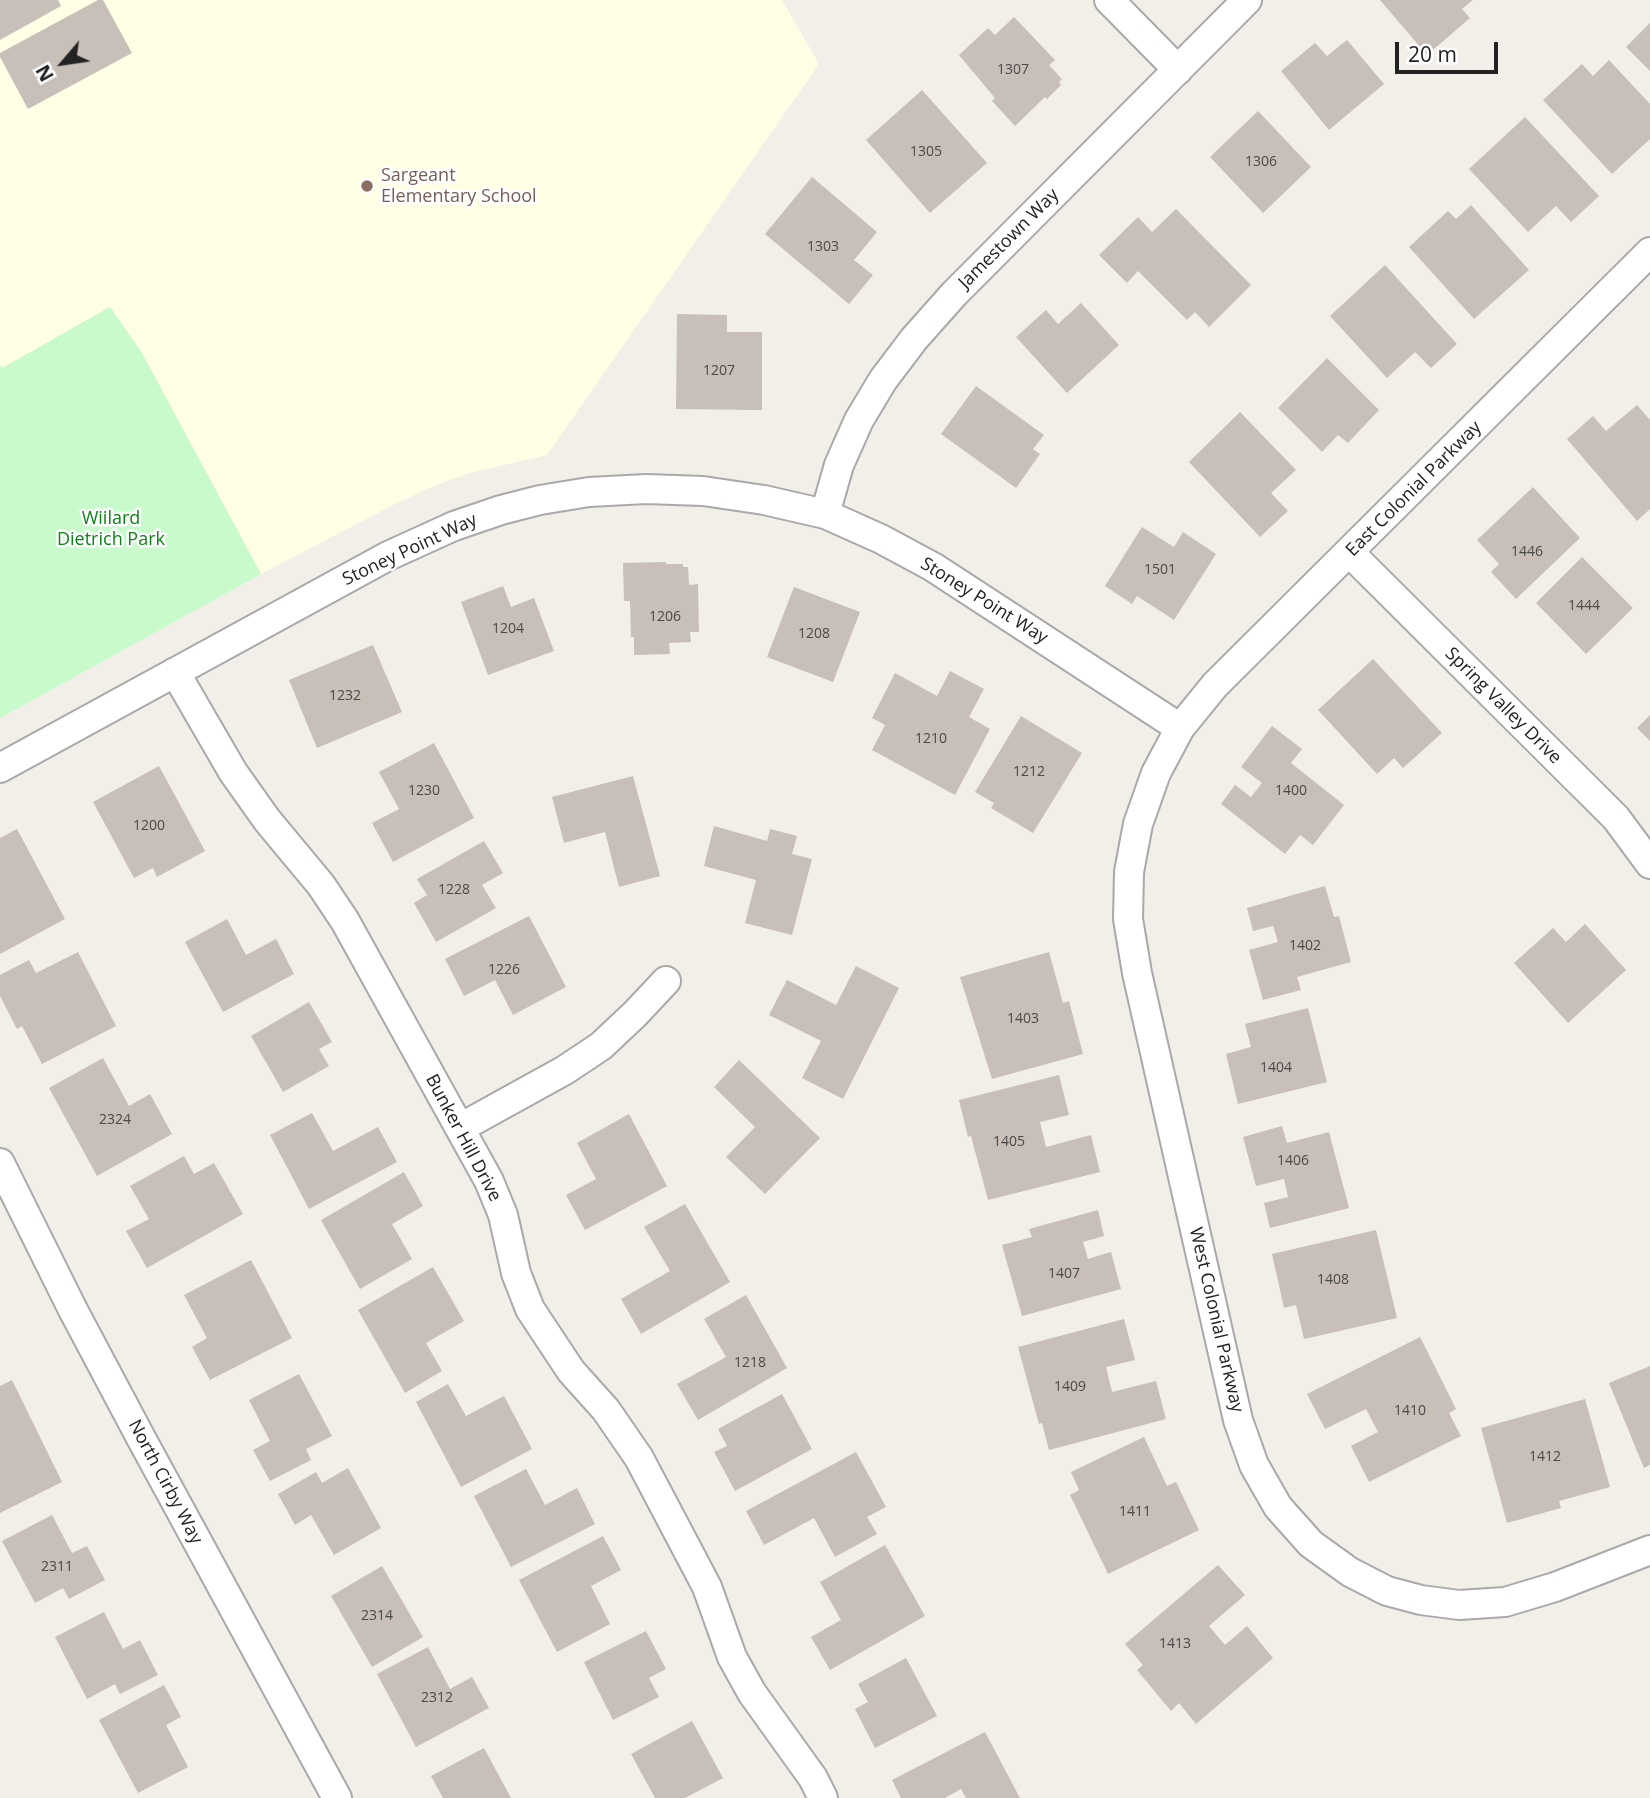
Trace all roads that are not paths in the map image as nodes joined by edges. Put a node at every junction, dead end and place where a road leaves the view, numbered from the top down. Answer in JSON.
{"nodes":[{"id":1,"x":1109,"y":0,"type":"edge"},
{"id":2,"x":1247,"y":0,"type":"edge"},
{"id":3,"x":1178,"y":70,"type":"junction"},
{"id":4,"x":1650,"y":252,"type":"edge"},
{"id":5,"x":825,"y":514,"type":"junction"},
{"id":6,"x":1350,"y":553,"type":"junction"},
{"id":7,"x":175,"y":672,"type":"junction"},
{"id":8,"x":1180,"y":728,"type":"junction"},
{"id":9,"x":0,"y":768,"type":"edge"},
{"id":10,"x":1650,"y":864,"type":"edge"},
{"id":11,"x":666,"y":981,"type":"dead end"},
{"id":12,"x":460,"y":1128,"type":"junction"},
{"id":13,"x":0,"y":1163,"type":"edge"},
{"id":14,"x":1650,"y":1550,"type":"edge"},
{"id":15,"x":337,"y":1798,"type":"edge"},
{"id":16,"x":823,"y":1798,"type":"edge"}],
"edges":[{"from":1,"to":3,"type":"street"},
{"from":2,"to":3,"type":"street","name":"Jamestown Way"},
{"from":3,"to":5,"type":"street","name":"Jamestown Way"},
{"from":4,"to":6,"type":"street","name":"East Colonial Parkway"},
{"from":5,"to":7,"type":"street","name":"Stoney Point Way"},
{"from":5,"to":8,"type":"street","name":"Stoney Point Way"},
{"from":6,"to":8,"type":"street","name":"East Colonial Parkway"},
{"from":6,"to":10,"type":"street","name":"Spring Valley Drive"},
{"from":7,"to":9,"type":"street","name":"Stoney Point Way"},
{"from":7,"to":12,"type":"street","name":"Bunker Hill Drive"},
{"from":8,"to":14,"type":"street","name":"West Colonial Parkway"},
{"from":11,"to":12,"type":"street"},
{"from":12,"to":16,"type":"street","name":"Bunker Hill Drive"},
{"from":13,"to":15,"type":"street","name":"North Cirby Way"}]}
